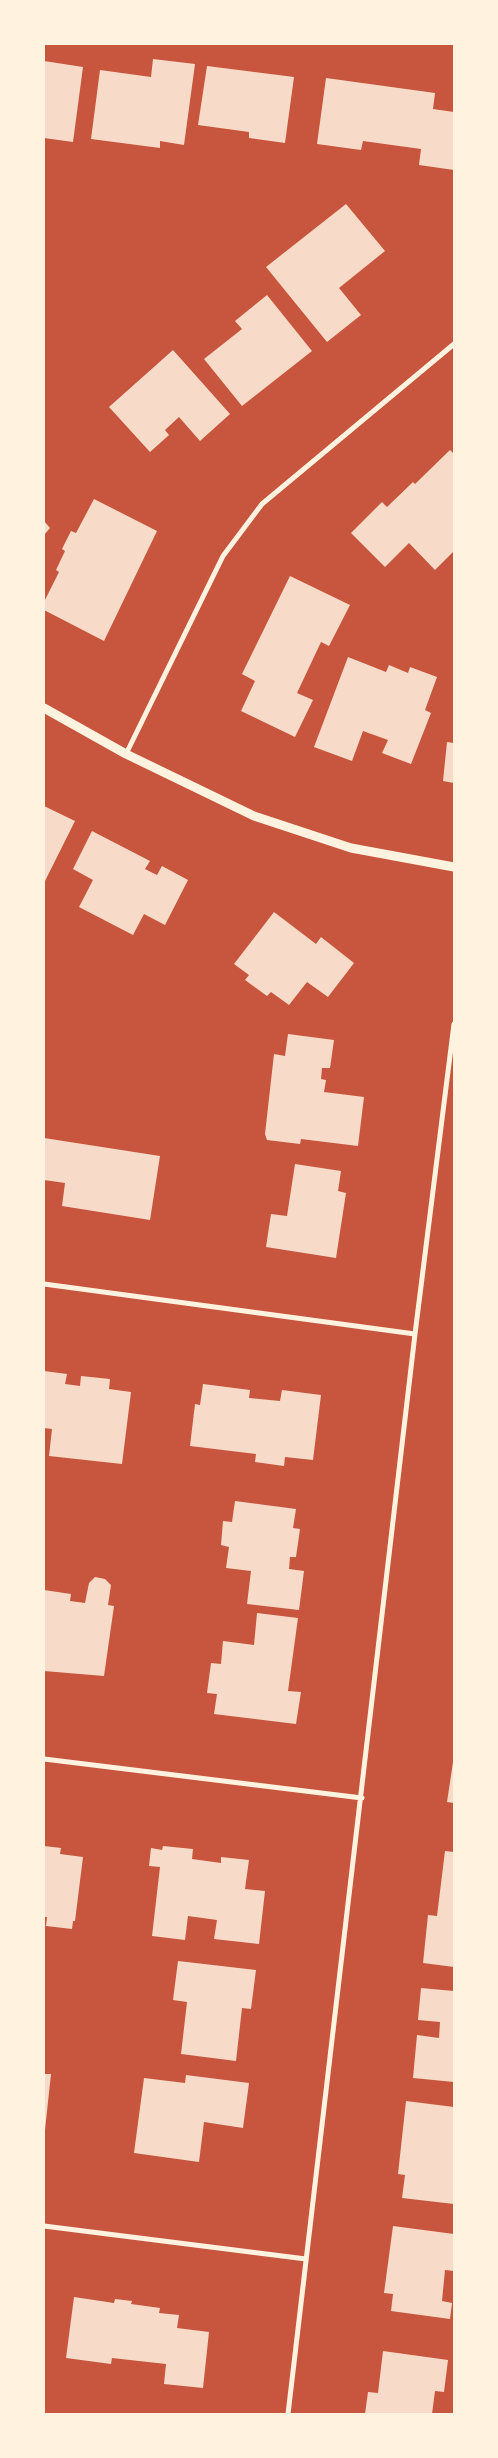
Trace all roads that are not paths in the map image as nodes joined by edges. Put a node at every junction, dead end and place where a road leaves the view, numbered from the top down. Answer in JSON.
{"nodes":[{"id":1,"x":454,"y":344,"type":"edge"},
{"id":2,"x":44,"y":708,"type":"edge"},
{"id":3,"x":126,"y":754,"type":"junction"},
{"id":4,"x":454,"y":868,"type":"edge"},
{"id":5,"x":454,"y":1024,"type":"edge"},
{"id":6,"x":44,"y":1284,"type":"edge"},
{"id":7,"x":415,"y":1334,"type":"junction"},
{"id":8,"x":44,"y":1759,"type":"edge"},
{"id":9,"x":362,"y":1798,"type":"junction"},
{"id":10,"x":44,"y":2226,"type":"edge"},
{"id":11,"x":306,"y":2258,"type":"junction"},
{"id":12,"x":288,"y":2414,"type":"edge"}],
"edges":[{"from":1,"to":3,"type":"street"},
{"from":2,"to":3,"type":"street"},
{"from":3,"to":4,"type":"street"},
{"from":5,"to":7,"type":"street"},
{"from":6,"to":7,"type":"street"},
{"from":7,"to":9,"type":"street"},
{"from":8,"to":9,"type":"street"},
{"from":9,"to":11,"type":"street"},
{"from":10,"to":11,"type":"street"},
{"from":11,"to":12,"type":"street"}]}
